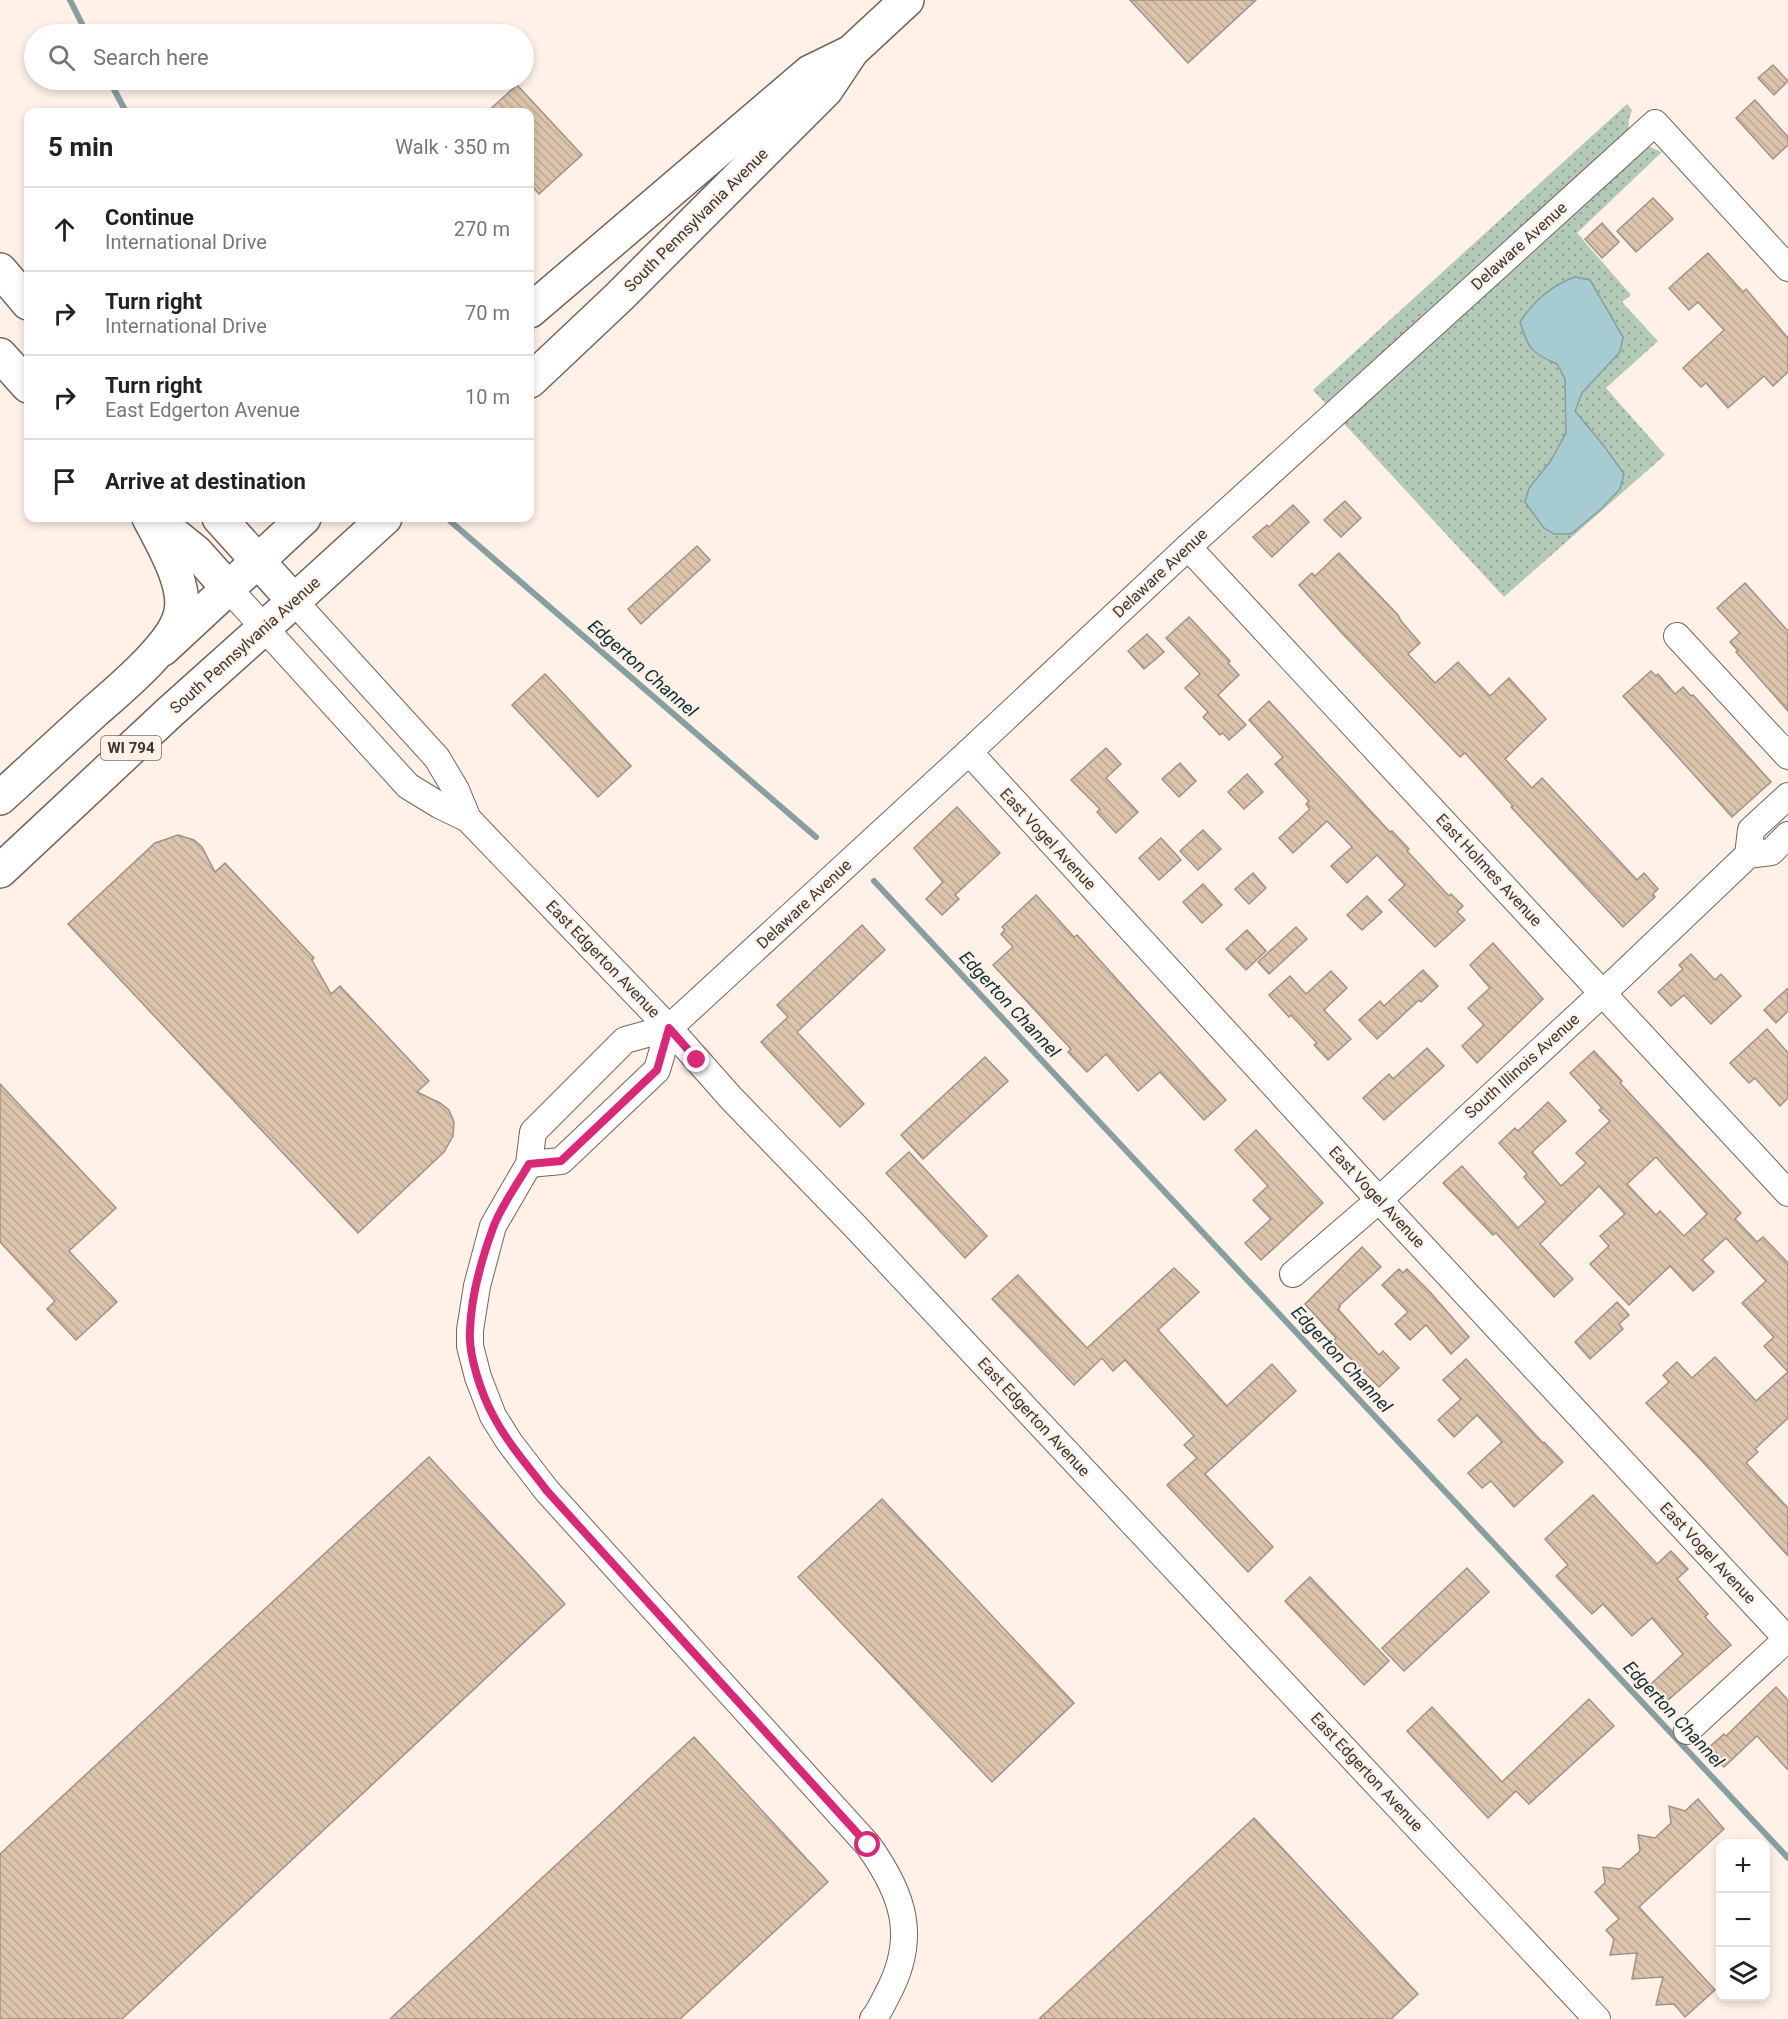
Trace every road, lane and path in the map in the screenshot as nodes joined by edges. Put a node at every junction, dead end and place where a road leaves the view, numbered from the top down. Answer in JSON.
{"nodes":[{"id":1,"x":907,"y":0,"type":"edge"},
{"id":2,"x":852,"y":51,"type":"junction"},
{"id":3,"x":1788,"y":268,"type":"edge"},
{"id":4,"x":0,"y":270,"type":"edge"},
{"id":5,"x":561,"y":283,"type":"junction"},
{"id":6,"x":24,"y":298,"type":"edge"},
{"id":7,"x":534,"y":307,"type":"edge"},
{"id":8,"x":594,"y":320,"type":"junction"},
{"id":9,"x":0,"y":355,"type":"edge"},
{"id":10,"x":534,"y":377,"type":"edge"},
{"id":11,"x":24,"y":382,"type":"edge"},
{"id":12,"x":151,"y":522,"type":"edge"},
{"id":13,"x":158,"y":522,"type":"edge"},
{"id":14,"x":223,"y":522,"type":"edge"},
{"id":15,"x":300,"y":522,"type":"edge"},
{"id":16,"x":381,"y":522,"type":"edge"},
{"id":17,"x":1188,"y":547,"type":"junction"},
{"id":18,"x":258,"y":561,"type":"junction"},
{"id":19,"x":228,"y":588,"type":"junction"},
{"id":20,"x":294,"y":601,"type":"junction"},
{"id":21,"x":265,"y":628,"type":"junction"},
{"id":22,"x":1677,"y":636,"type":"dead end"},
{"id":23,"x":153,"y":658,"type":"junction"},
{"id":24,"x":969,"y":753,"type":"junction"},
{"id":25,"x":1788,"y":756,"type":"edge"},
{"id":26,"x":1788,"y":796,"type":"edge"},
{"id":27,"x":0,"y":798,"type":"edge"},
{"id":28,"x":468,"y":819,"type":"junction"},
{"id":29,"x":1788,"y":835,"type":"edge"},
{"id":30,"x":1748,"y":855,"type":"junction"},
{"id":31,"x":0,"y":871,"type":"edge"},
{"id":32,"x":1603,"y":993,"type":"junction"},
{"id":33,"x":669,"y":1028,"type":"junction"},
{"id":34,"x":529,"y":1164,"type":"junction"},
{"id":35,"x":1788,"y":1193,"type":"edge"},
{"id":36,"x":1379,"y":1200,"type":"junction"},
{"id":37,"x":1293,"y":1274,"type":"dead end"},
{"id":38,"x":1788,"y":1639,"type":"edge"},
{"id":39,"x":1687,"y":1731,"type":"dead end"},
{"id":40,"x":873,"y":2019,"type":"edge"},
{"id":41,"x":1597,"y":2019,"type":"edge"}],
"edges":[{"from":1,"to":2,"type":"main road","name":"South Pennsylvania Avenue"},
{"from":2,"to":5,"type":"main road","name":"South Pennsylvania Avenue"},
{"from":2,"to":8,"type":"main road","name":"South Pennsylvania Avenue"},
{"from":3,"to":17,"type":"street","name":"Delaware Avenue"},
{"from":4,"to":6,"type":"main road"},
{"from":5,"to":7,"type":"main road","name":"South Pennsylvania Avenue"},
{"from":5,"to":8,"type":"main road"},
{"from":8,"to":10,"type":"main road","name":"South Pennsylvania Avenue"},
{"from":9,"to":11,"type":"main road"},
{"from":12,"to":23,"type":"main road","number":"WI 794"},
{"from":13,"to":19,"type":"main road"},
{"from":14,"to":18,"type":"main road"},
{"from":15,"to":18,"type":"main road"},
{"from":16,"to":20,"type":"main road","name":"South Pennsylvania Avenue"},
{"from":17,"to":24,"type":"street","name":"Delaware Avenue"},
{"from":17,"to":32,"type":"street","name":"East Holmes Avenue"},
{"from":18,"to":19,"type":"main road"},
{"from":18,"to":20,"type":"main road"},
{"from":19,"to":21,"type":"street","name":"East Edgerton Avenue"},
{"from":19,"to":23,"type":"main road"},
{"from":20,"to":21,"type":"main road","name":"South Pennsylvania Avenue","number":"WI 794"},
{"from":20,"to":28,"type":"street","name":"East Edgerton Avenue"},
{"from":21,"to":28,"type":"street","name":"East Edgerton Avenue"},
{"from":21,"to":31,"type":"main road","name":"South Pennsylvania Avenue","number":"WI 794"},
{"from":22,"to":25,"type":"street"},
{"from":23,"to":27,"type":"main road","number":"WI 794"},
{"from":24,"to":33,"type":"street","name":"Delaware Avenue"},
{"from":24,"to":36,"type":"street","name":"East Vogel Avenue"},
{"from":26,"to":30,"type":"street"},
{"from":28,"to":33,"type":"street","name":"East Edgerton Avenue"},
{"from":29,"to":30,"type":"street","name":"South Illinois Avenue"},
{"from":30,"to":32,"type":"street","name":"South Illinois Avenue"},
{"from":32,"to":35,"type":"street","name":"East Holmes Avenue"},
{"from":32,"to":36,"type":"street","name":"South Illinois Avenue"},
{"from":33,"to":34,"type":"street"},
{"from":33,"to":34,"type":"street"},
{"from":33,"to":41,"type":"street","name":"East Edgerton Avenue"},
{"from":34,"to":40,"type":"street"},
{"from":36,"to":37,"type":"street","name":"South Illinois Avenue"},
{"from":36,"to":38,"type":"street","name":"East Vogel Avenue"},
{"from":38,"to":39,"type":"street"}]}
